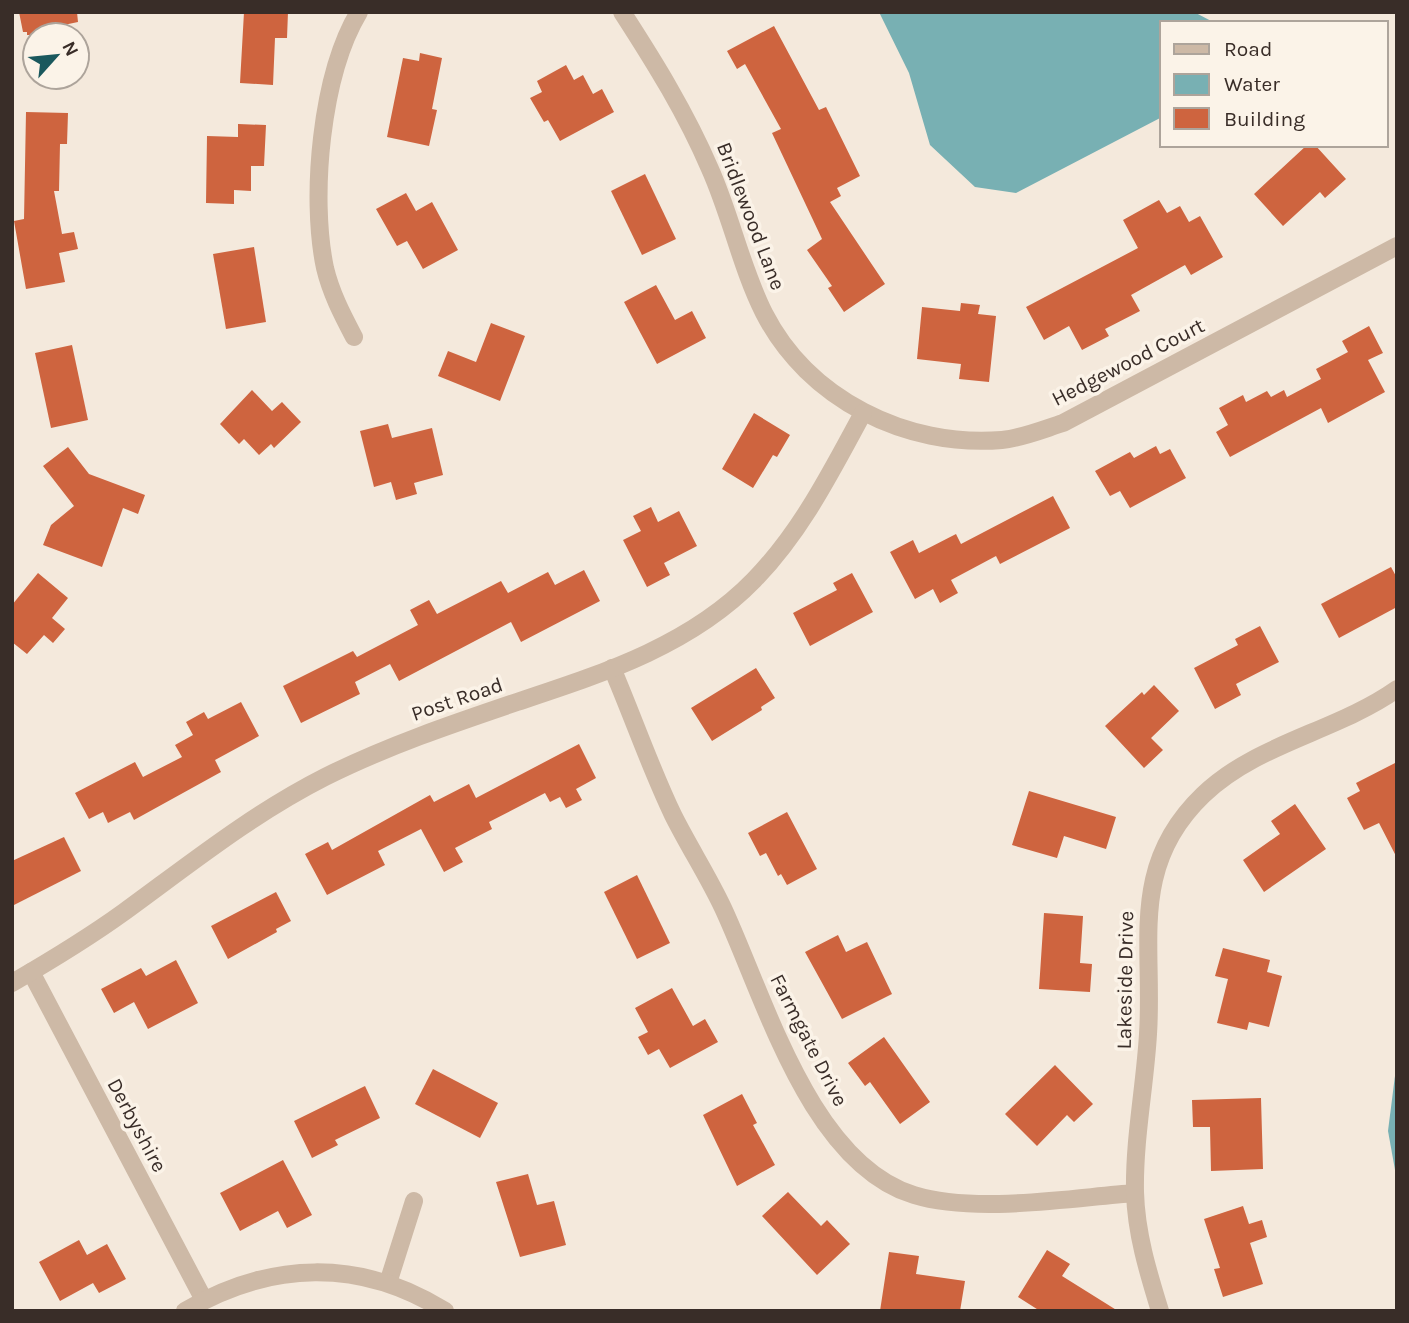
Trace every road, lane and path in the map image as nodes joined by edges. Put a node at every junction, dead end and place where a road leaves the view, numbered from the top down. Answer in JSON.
{"nodes":[{"id":1,"x":359,"y":12,"type":"edge"},
{"id":2,"x":622,"y":12,"type":"edge"},
{"id":3,"x":1397,"y":246,"type":"edge"},
{"id":4,"x":354,"y":337,"type":"dead end"},
{"id":5,"x":863,"y":413,"type":"junction"},
{"id":6,"x":612,"y":668,"type":"junction"},
{"id":7,"x":1397,"y":689,"type":"edge"},
{"id":8,"x":31,"y":972,"type":"junction"},
{"id":9,"x":12,"y":983,"type":"edge"},
{"id":10,"x":1135,"y":1193,"type":"junction"},
{"id":11,"x":414,"y":1201,"type":"dead end"},
{"id":12,"x":388,"y":1283,"type":"junction"},
{"id":13,"x":204,"y":1300,"type":"junction"},
{"id":14,"x":185,"y":1311,"type":"edge"},
{"id":15,"x":444,"y":1311,"type":"edge"},
{"id":16,"x":1160,"y":1311,"type":"edge"}],
"edges":[{"from":1,"to":4,"type":"street"},
{"from":2,"to":5,"type":"street","name":"Bridlewood Lane"},
{"from":3,"to":5,"type":"street","name":"Hedgewood Court"},
{"from":5,"to":6,"type":"street","name":"Post Road"},
{"from":6,"to":8,"type":"street","name":"Post Road"},
{"from":6,"to":10,"type":"street","name":"Farmgate Drive"},
{"from":7,"to":10,"type":"street","name":"Lakeside Drive"},
{"from":8,"to":9,"type":"street","name":"Post Road"},
{"from":8,"to":13,"type":"street","name":"Derbyshire"},
{"from":10,"to":16,"type":"street","name":"Lakeside Drive"},
{"from":11,"to":12,"type":"street"},
{"from":12,"to":13,"type":"street"},
{"from":12,"to":15,"type":"street"},
{"from":13,"to":14,"type":"street"}]}
